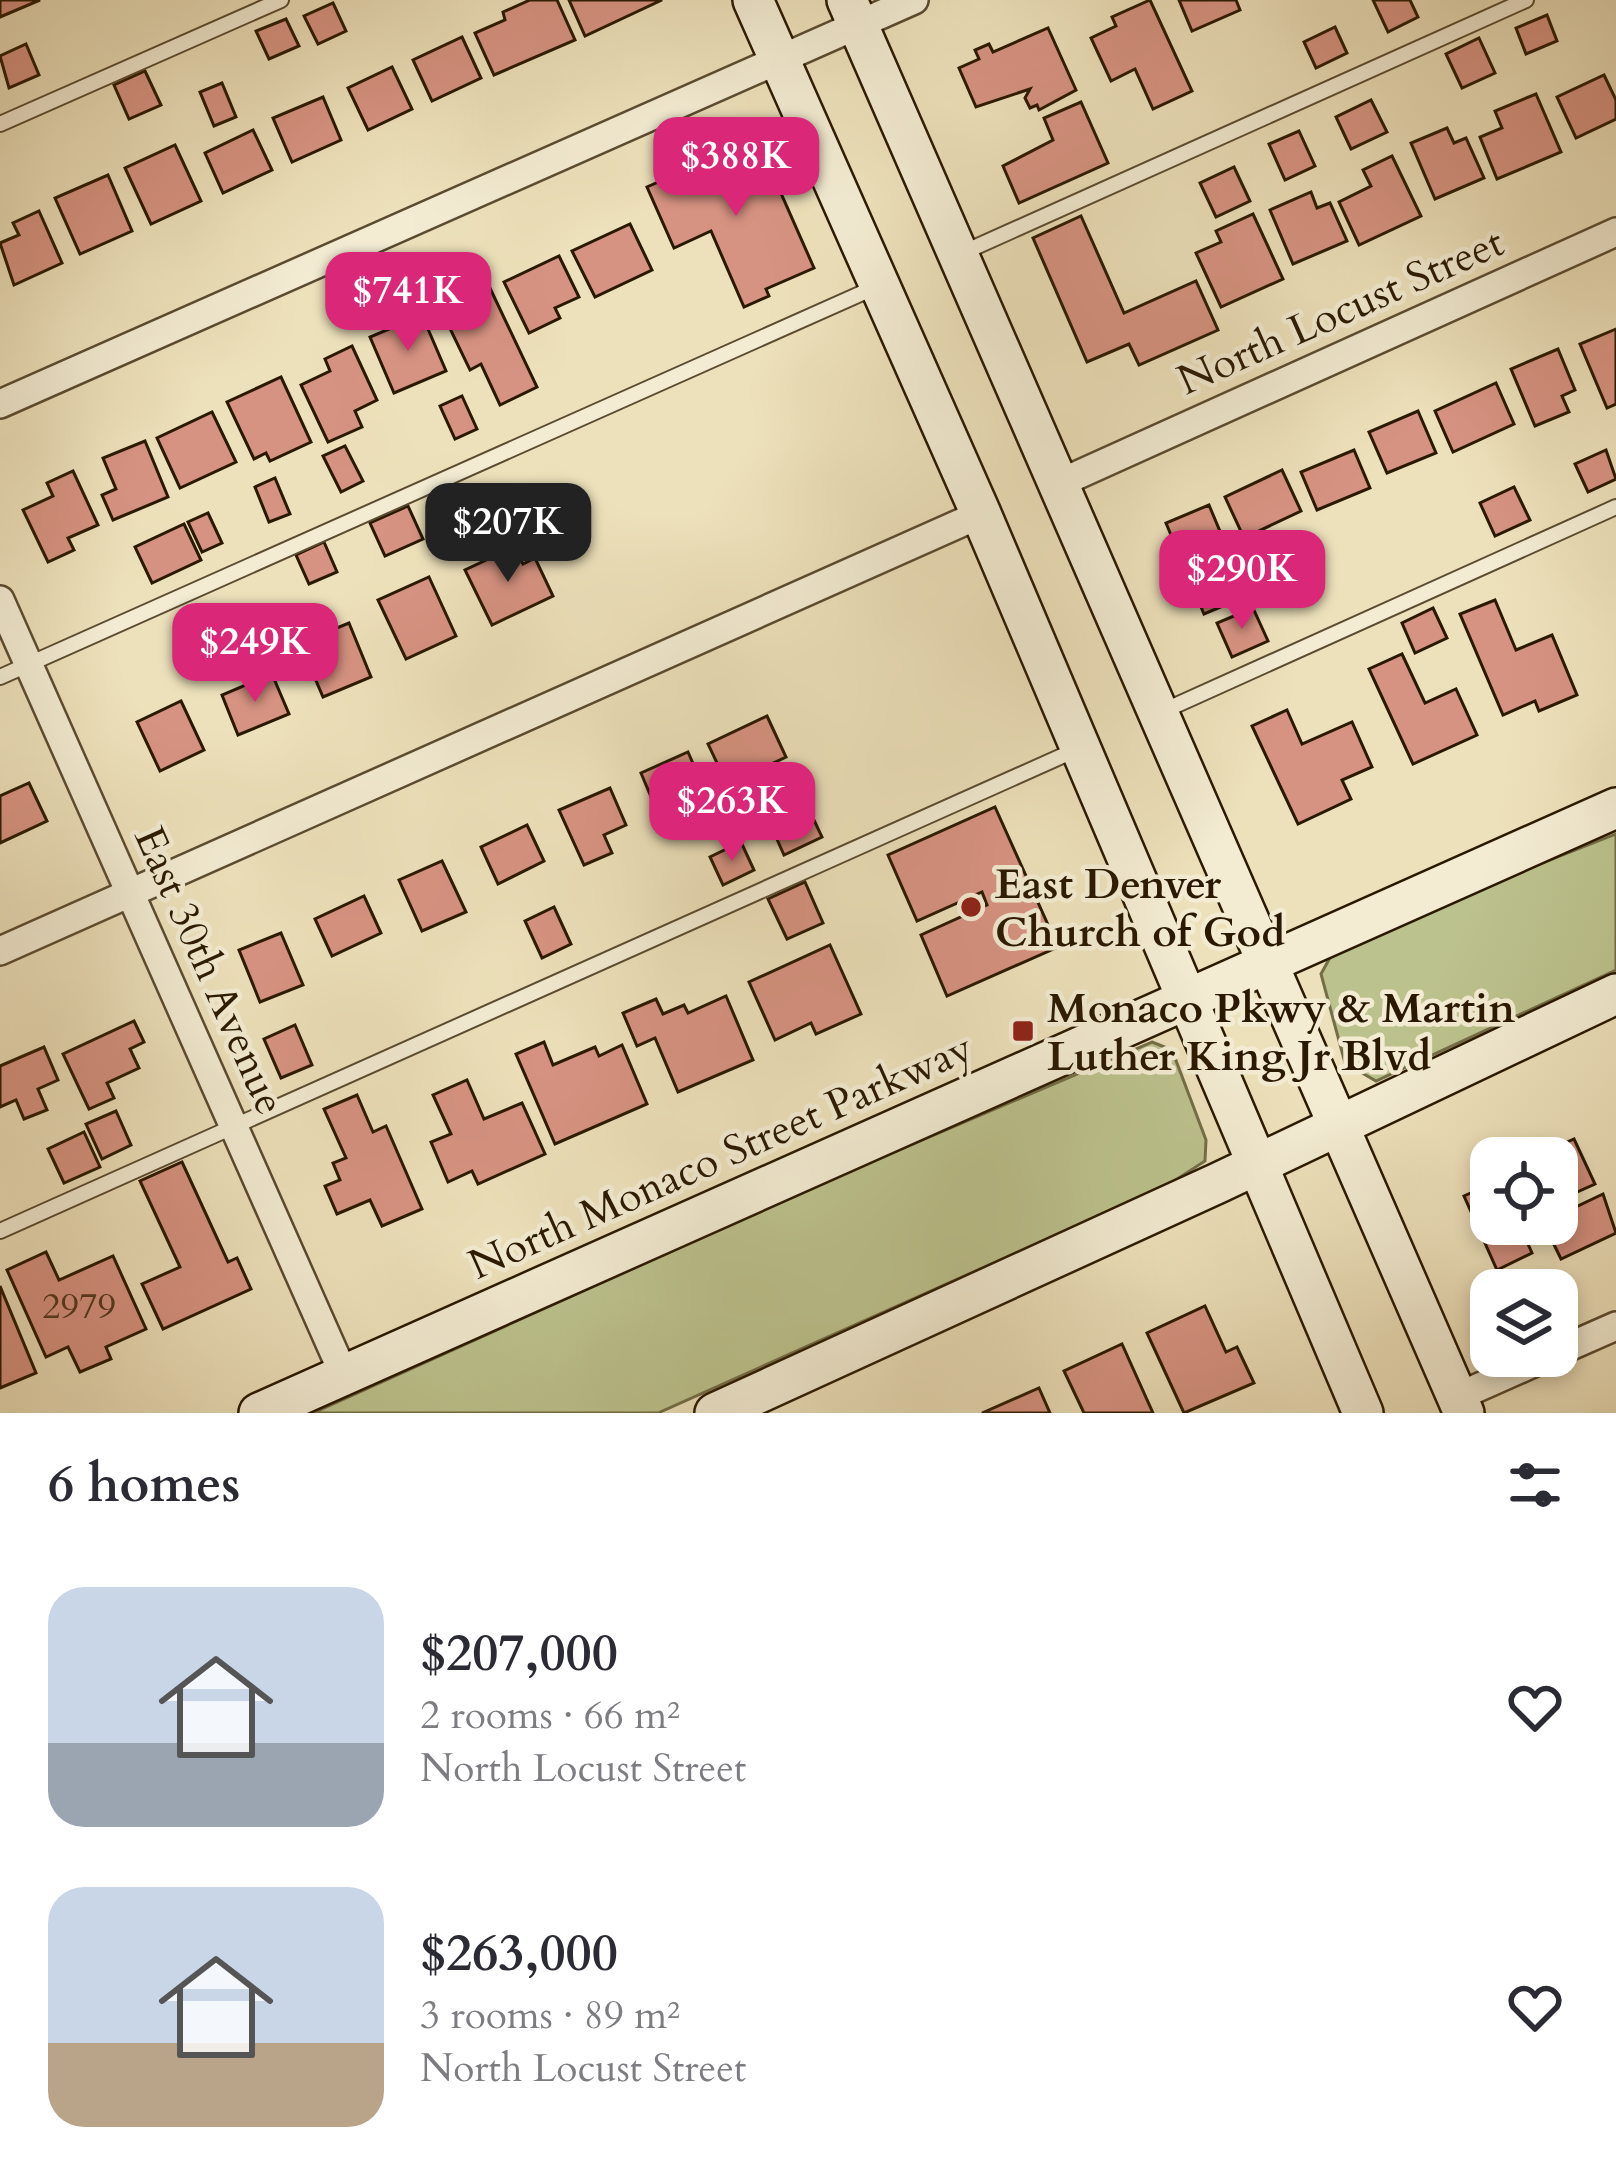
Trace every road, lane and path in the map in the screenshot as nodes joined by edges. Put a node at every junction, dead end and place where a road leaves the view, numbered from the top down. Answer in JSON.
{"nodes":[{"id":1,"x":281,"y":0,"type":"edge"},
{"id":2,"x":753,"y":0,"type":"edge"},
{"id":3,"x":914,"y":0,"type":"edge"},
{"id":4,"x":1526,"y":0,"type":"edge"},
{"id":5,"x":853,"y":12,"type":"edge"},
{"id":6,"x":780,"y":60,"type":"junction"},
{"id":7,"x":0,"y":124,"type":"edge"},
{"id":8,"x":1616,"y":232,"type":"edge"},
{"id":9,"x":960,"y":254,"type":"junction"},
{"id":10,"x":879,"y":286,"type":"junction"},
{"id":11,"x":0,"y":404,"type":"edge"},
{"id":12,"x":1060,"y":483,"type":"junction"},
{"id":13,"x":1616,"y":507,"type":"edge"},
{"id":14,"x":982,"y":514,"type":"junction"},
{"id":15,"x":0,"y":600,"type":"edge"},
{"id":16,"x":29,"y":664,"type":"junction"},
{"id":17,"x":0,"y":677,"type":"edge"},
{"id":18,"x":1161,"y":712,"type":"junction"},
{"id":19,"x":1081,"y":747,"type":"junction"},
{"id":20,"x":1616,"y":808,"type":"edge"},
{"id":21,"x":131,"y":892,"type":"junction"},
{"id":22,"x":0,"y":951,"type":"edge"},
{"id":23,"x":1267,"y":959,"type":"junction"},
{"id":24,"x":1616,"y":994,"type":"edge"},
{"id":25,"x":1187,"y":998,"type":"junction"},
{"id":26,"x":234,"y":1126,"type":"junction"},
{"id":27,"x":1338,"y":1126,"type":"junction"},
{"id":28,"x":1255,"y":1166,"type":"junction"},
{"id":29,"x":0,"y":1231,"type":"edge"},
{"id":30,"x":1616,"y":1326,"type":"edge"},
{"id":31,"x":1578,"y":1343,"type":"edge"},
{"id":32,"x":344,"y":1375,"type":"junction"},
{"id":33,"x":1501,"y":1377,"type":"edge"},
{"id":34,"x":1460,"y":1405,"type":"edge"},
{"id":35,"x":259,"y":1413,"type":"edge"},
{"id":36,"x":715,"y":1413,"type":"edge"},
{"id":37,"x":1363,"y":1413,"type":"edge"}],
"edges":[{"from":1,"to":7,"type":"lane"},
{"from":2,"to":6,"type":"main road"},
{"from":3,"to":5,"type":"street"},
{"from":4,"to":9,"type":"lane"},
{"from":5,"to":6,"type":"street"},
{"from":5,"to":9,"type":"main road"},
{"from":6,"to":10,"type":"main road"},
{"from":6,"to":11,"type":"street"},
{"from":8,"to":12,"type":"street","name":"North Locust Street"},
{"from":9,"to":12,"type":"main road"},
{"from":10,"to":14,"type":"main road"},
{"from":10,"to":16,"type":"lane"},
{"from":12,"to":18,"type":"main road"},
{"from":13,"to":18,"type":"lane"},
{"from":14,"to":19,"type":"main road"},
{"from":14,"to":21,"type":"street"},
{"from":15,"to":16,"type":"street","name":"East 30th Avenue"},
{"from":16,"to":17,"type":"lane"},
{"from":16,"to":21,"type":"street","name":"East 30th Avenue"},
{"from":18,"to":23,"type":"main road"},
{"from":19,"to":25,"type":"main road"},
{"from":19,"to":26,"type":"lane"},
{"from":20,"to":23,"type":"main road","name":"North Monaco Street Parkway"},
{"from":21,"to":22,"type":"street"},
{"from":21,"to":26,"type":"street","name":"East 30th Avenue"},
{"from":23,"to":25,"type":"main road","name":"North Monaco Street Parkway"},
{"from":23,"to":27,"type":"main road"},
{"from":24,"to":27,"type":"main road"},
{"from":25,"to":28,"type":"main road"},
{"from":25,"to":32,"type":"main road","name":"North Monaco Street Parkway"},
{"from":26,"to":29,"type":"lane"},
{"from":26,"to":32,"type":"street","name":"East 30th Avenue"},
{"from":27,"to":28,"type":"main road"},
{"from":27,"to":34,"type":"main road"},
{"from":28,"to":36,"type":"main road"},
{"from":28,"to":37,"type":"main road"},
{"from":30,"to":31,"type":"street"},
{"from":32,"to":35,"type":"main road","name":"North Monaco Street Parkway"},
{"from":33,"to":34,"type":"street"}]}
